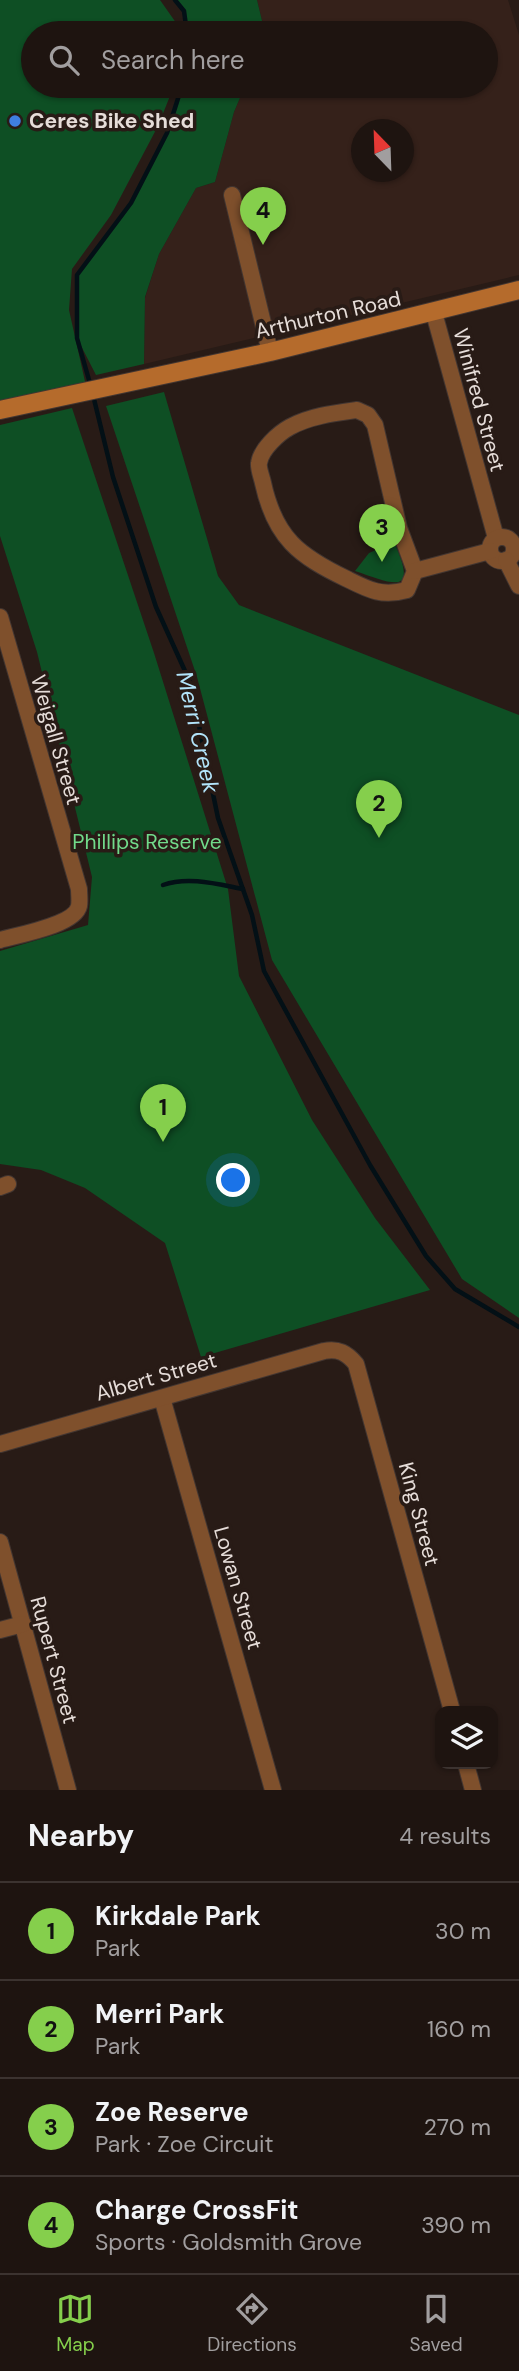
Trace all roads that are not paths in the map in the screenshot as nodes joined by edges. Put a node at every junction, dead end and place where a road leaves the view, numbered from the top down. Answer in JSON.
{"nodes":[{"id":1,"x":232,"y":195,"type":"dead end"},
{"id":2,"x":519,"y":290,"type":"edge"},
{"id":3,"x":433,"y":313,"type":"junction"},
{"id":4,"x":270,"y":352,"type":"junction"},
{"id":5,"x":0,"y":410,"type":"edge"},
{"id":6,"x":493,"y":544,"type":"junction"},
{"id":7,"x":513,"y":551,"type":"edge"},
{"id":8,"x":415,"y":571,"type":"junction"},
{"id":9,"x":519,"y":586,"type":"edge"},
{"id":10,"x":0,"y":617,"type":"edge"},
{"id":11,"x":6,"y":666,"type":"edge"},
{"id":12,"x":0,"y":940,"type":"edge"},
{"id":13,"x":324,"y":1352,"type":"joint"},
{"id":14,"x":162,"y":1398,"type":"junction"},
{"id":15,"x":0,"y":1444,"type":"edge"},
{"id":16,"x":0,"y":1542,"type":"edge"},
{"id":17,"x":23,"y":1624,"type":"junction"},
{"id":18,"x":0,"y":1630,"type":"edge"},
{"id":19,"x":451,"y":1706,"type":"edge"},
{"id":20,"x":467,"y":1769,"type":"edge"},
{"id":21,"x":68,"y":1790,"type":"edge"},
{"id":22,"x":273,"y":1790,"type":"edge"},
{"id":23,"x":473,"y":1790,"type":"edge"}],
"edges":[{"from":1,"to":4,"type":"street"},
{"from":2,"to":3,"type":"street","name":"Arthurton Road"},
{"from":3,"to":4,"type":"street","name":"Arthurton Road"},
{"from":3,"to":6,"type":"street","name":"Winifred Street"},
{"from":4,"to":5,"type":"street","name":"Arthurton Road"},
{"from":6,"to":7,"type":"street"},
{"from":6,"to":8,"type":"street"},
{"from":7,"to":9,"type":"street"},
{"from":8,"to":8,"type":"street"},
{"from":10,"to":11,"type":"street","name":"Weigall Street"},
{"from":11,"to":12,"type":"street","name":"Weigall Street"},
{"from":13,"to":14,"type":"street","name":"Albert Street"},
{"from":13,"to":19,"type":"street","name":"King Street"},
{"from":14,"to":15,"type":"street","name":"Albert Street"},
{"from":14,"to":22,"type":"street","name":"Lowan Street"},
{"from":16,"to":17,"type":"street","name":"Rupert Street"},
{"from":17,"to":18,"type":"street"},
{"from":17,"to":21,"type":"street","name":"Rupert Street"},
{"from":20,"to":23,"type":"street"}]}
